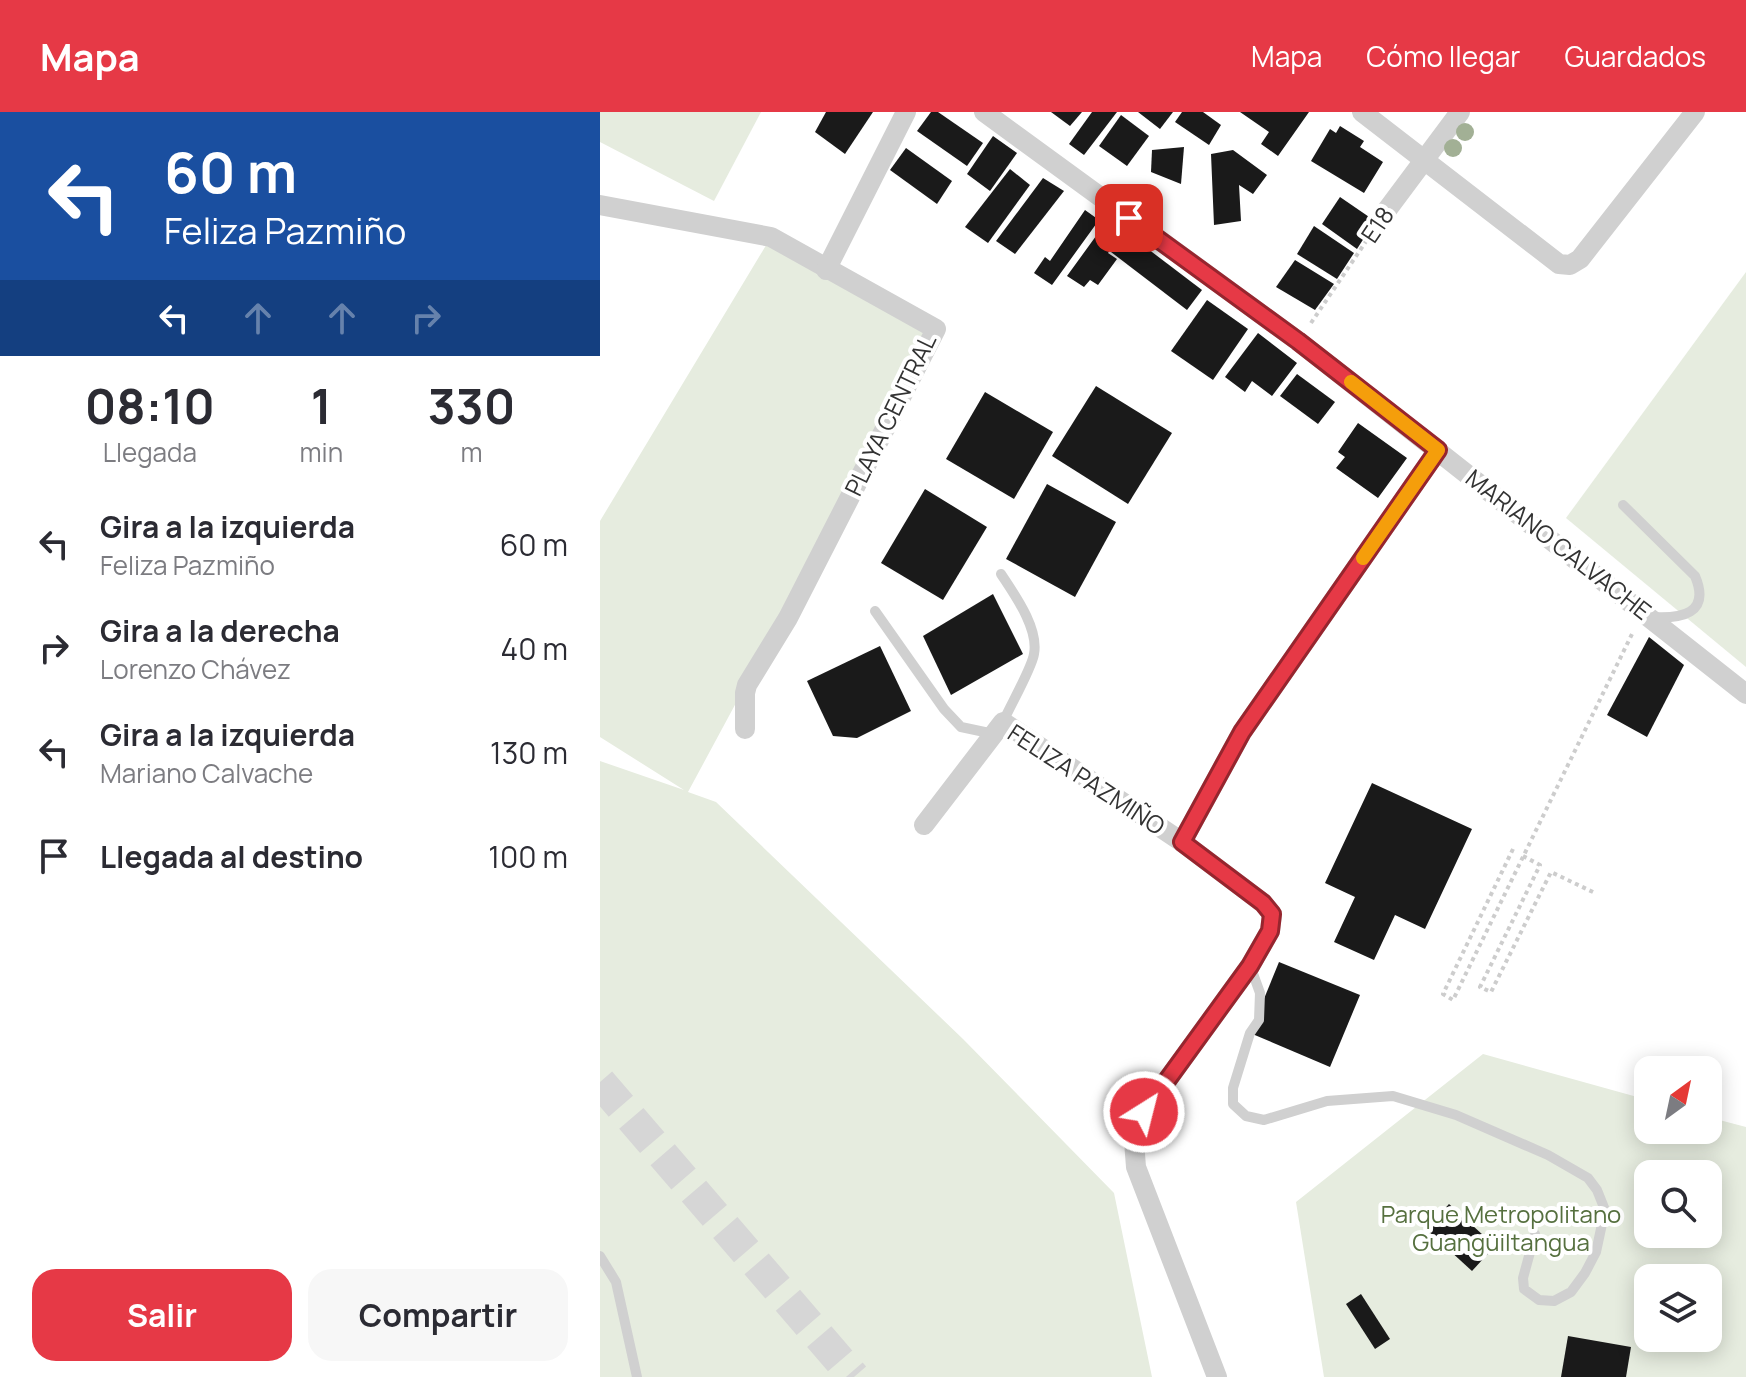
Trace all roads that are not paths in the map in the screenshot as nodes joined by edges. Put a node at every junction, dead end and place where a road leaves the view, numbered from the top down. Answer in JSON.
{"nodes":[{"id":1,"x":906,"y":112,"type":"edge"},
{"id":2,"x":984,"y":112,"type":"edge"},
{"id":3,"x":1362,"y":112,"type":"edge"},
{"id":4,"x":1460,"y":112,"type":"edge"},
{"id":5,"x":1695,"y":112,"type":"edge"},
{"id":6,"x":1424,"y":161,"type":"junction"},
{"id":7,"x":600,"y":205,"type":"edge"},
{"id":8,"x":1381,"y":218,"type":"road end"},
{"id":9,"x":826,"y":270,"type":"junction"},
{"id":10,"x":1438,"y":450,"type":"junction"},
{"id":11,"x":1623,"y":505,"type":"dead end"},
{"id":12,"x":1001,"y":574,"type":"dead end"},
{"id":13,"x":875,"y":611,"type":"dead end"},
{"id":14,"x":1646,"y":614,"type":"junction"},
{"id":15,"x":1746,"y":694,"type":"edge"},
{"id":16,"x":999,"y":728,"type":"junction"},
{"id":17,"x":745,"y":729,"type":"dead end"},
{"id":18,"x":924,"y":825,"type":"dead end"},
{"id":19,"x":1182,"y":842,"type":"junction"},
{"id":20,"x":1250,"y":966,"type":"junction"},
{"id":21,"x":1535,"y":1234,"type":"dead end"},
{"id":22,"x":600,"y":1256,"type":"edge"},
{"id":23,"x":637,"y":1377,"type":"edge"},
{"id":24,"x":1217,"y":1377,"type":"edge"}],
"edges":[{"from":1,"to":9,"type":"street"},
{"from":2,"to":10,"type":"street","name":"MARIANO CALVACHE"},
{"from":3,"to":6,"type":"street"},
{"from":4,"to":6,"type":"street","name":"E18"},
{"from":5,"to":6,"type":"street"},
{"from":6,"to":8,"type":"street","name":"E18"},
{"from":7,"to":9,"type":"street"},
{"from":9,"to":17,"type":"street","name":"PLAYA CENTRAL"},
{"from":10,"to":14,"type":"street","name":"MARIANO CALVACHE"},
{"from":10,"to":19,"type":"street"},
{"from":11,"to":14,"type":"lane"},
{"from":12,"to":16,"type":"lane"},
{"from":13,"to":16,"type":"lane"},
{"from":14,"to":15,"type":"street","name":"MARIANO CALVACHE"},
{"from":16,"to":18,"type":"street","name":"FELIZA PAZMIÑO"},
{"from":16,"to":19,"type":"street","name":"FELIZA PAZMIÑO"},
{"from":19,"to":20,"type":"street","name":"FELIZA PAZMIÑO"},
{"from":20,"to":21,"type":"lane"},
{"from":20,"to":24,"type":"street","name":"FELIZA PAZMIÑO"},
{"from":22,"to":23,"type":"lane"}]}
